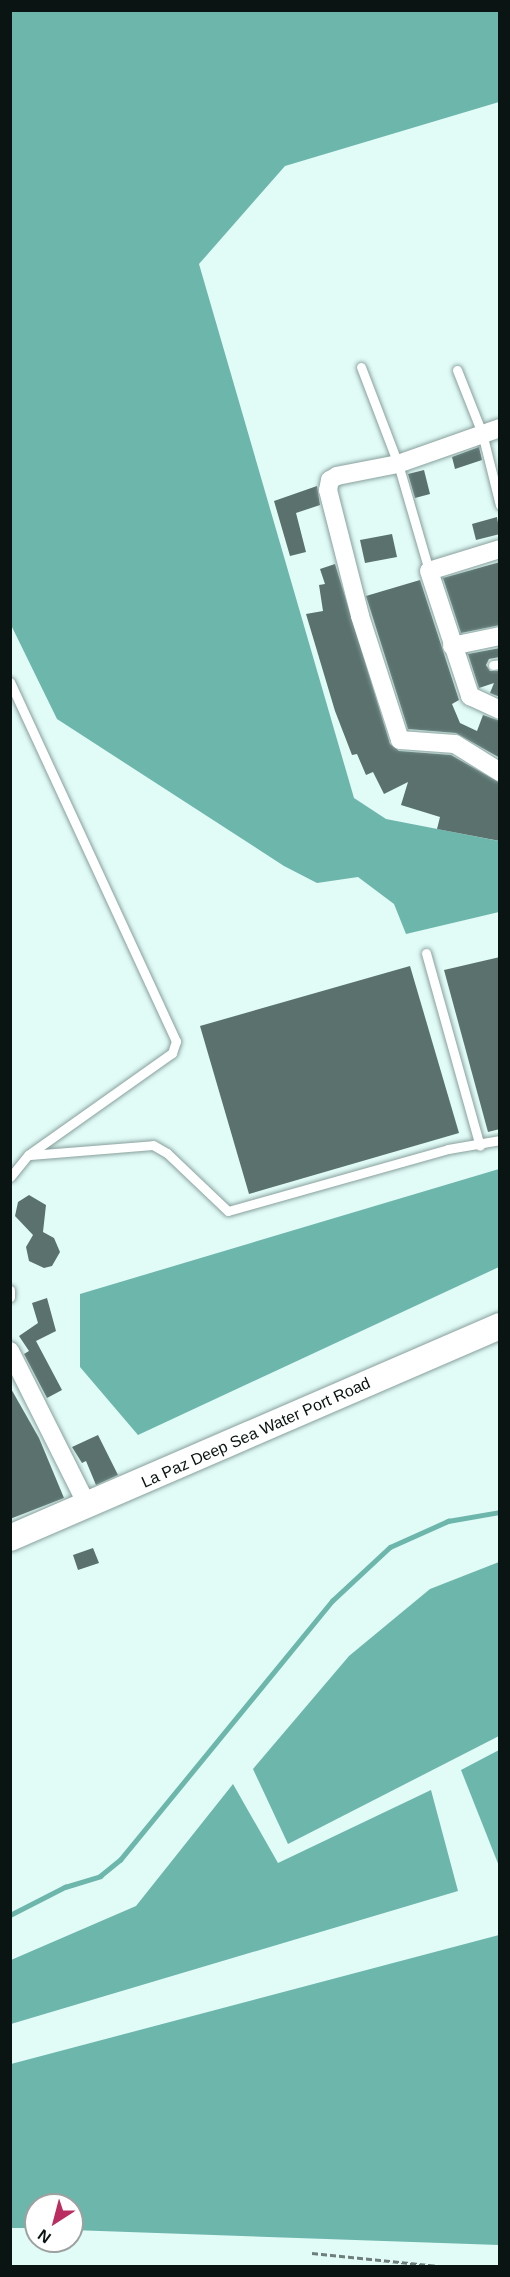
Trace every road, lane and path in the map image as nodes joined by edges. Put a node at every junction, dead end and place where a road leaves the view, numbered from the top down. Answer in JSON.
{"nodes":[{"id":1,"x":361,"y":367,"type":"dead end"},
{"id":2,"x":457,"y":370,"type":"dead end"},
{"id":3,"x":491,"y":431,"type":"edge"},
{"id":4,"x":398,"y":464,"type":"junction"},
{"id":5,"x":500,"y":506,"type":"edge"},
{"id":6,"x":500,"y":549,"type":"edge"},
{"id":7,"x":429,"y":571,"type":"junction"},
{"id":8,"x":500,"y":636,"type":"edge"},
{"id":9,"x":452,"y":646,"type":"junction"},
{"id":10,"x":10,"y":682,"type":"edge"},
{"id":11,"x":500,"y":710,"type":"edge"},
{"id":12,"x":500,"y":772,"type":"edge"},
{"id":13,"x":426,"y":953,"type":"dead end"},
{"id":14,"x":500,"y":1140,"type":"edge"},
{"id":15,"x":480,"y":1146,"type":"junction"},
{"id":16,"x":28,"y":1155,"type":"junction"},
{"id":17,"x":10,"y":1177,"type":"edge"},
{"id":18,"x":10,"y":1290,"type":"edge"},
{"id":19,"x":10,"y":1297,"type":"edge"},
{"id":20,"x":500,"y":1326,"type":"edge"},
{"id":21,"x":10,"y":1351,"type":"edge"},
{"id":22,"x":88,"y":1507,"type":"junction"},
{"id":23,"x":10,"y":1538,"type":"edge"},
{"id":24,"x":312,"y":2253,"type":"dead end"},
{"id":25,"x":438,"y":2266,"type":"edge"}],
"edges":[{"from":1,"to":4,"type":"lane"},
{"from":2,"to":3,"type":"lane"},
{"from":3,"to":4,"type":"street"},
{"from":3,"to":5,"type":"lane"},
{"from":4,"to":7,"type":"lane"},
{"from":4,"to":12,"type":"street"},
{"from":6,"to":7,"type":"street"},
{"from":7,"to":9,"type":"street"},
{"from":8,"to":9,"type":"street"},
{"from":9,"to":11,"type":"street"},
{"from":10,"to":16,"type":"lane"},
{"from":13,"to":15,"type":"lane"},
{"from":14,"to":15,"type":"lane"},
{"from":15,"to":16,"type":"lane"},
{"from":16,"to":17,"type":"lane"},
{"from":18,"to":19,"type":"lane"},
{"from":20,"to":22,"type":"main road","name":"La Paz Deep Sea Water Port Road"},
{"from":21,"to":22,"type":"street"},
{"from":22,"to":23,"type":"main road","name":"La Paz Deep Sea Water Port Road"},
{"from":24,"to":25,"type":"path"}]}
